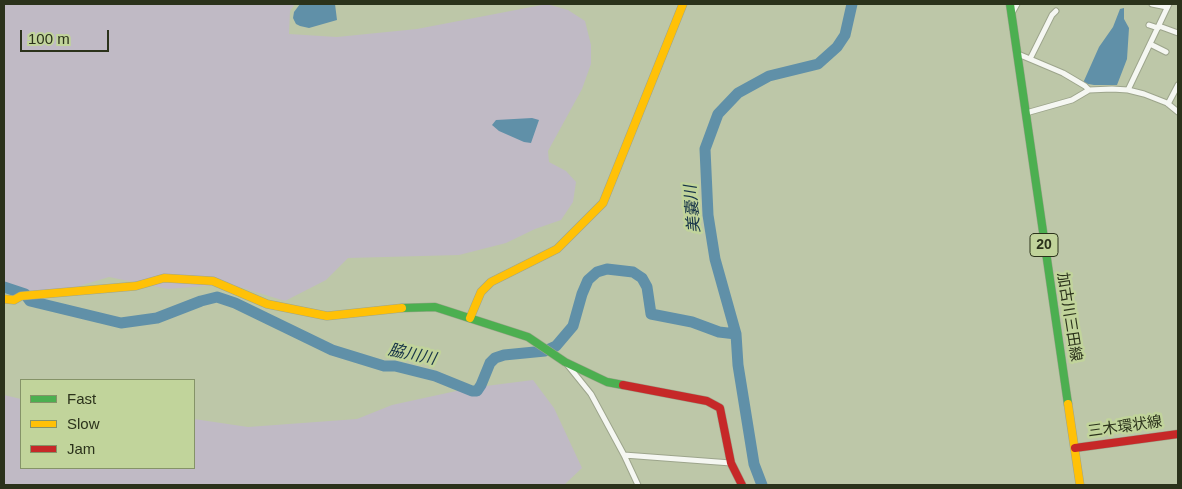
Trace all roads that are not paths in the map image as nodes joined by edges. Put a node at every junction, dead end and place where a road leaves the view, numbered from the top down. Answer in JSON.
{"nodes":[{"id":1,"x":682,"y":4,"type":"edge"},
{"id":2,"x":1010,"y":4,"type":"edge"},
{"id":3,"x":1017,"y":4,"type":"edge"},
{"id":4,"x":1152,"y":4,"type":"edge"},
{"id":5,"x":1168,"y":6,"type":"edge"},
{"id":6,"x":1056,"y":11,"type":"dead end"},
{"id":7,"x":1011,"y":13,"type":"junction"},
{"id":8,"x":1149,"y":25,"type":"dead end"},
{"id":9,"x":1159,"y":27,"type":"junction"},
{"id":10,"x":1178,"y":34,"type":"edge"},
{"id":11,"x":1150,"y":44,"type":"junction"},
{"id":12,"x":1166,"y":52,"type":"dead end"},
{"id":13,"x":1018,"y":54,"type":"junction"},
{"id":14,"x":1030,"y":59,"type":"junction"},
{"id":15,"x":1178,"y":85,"type":"edge"},
{"id":16,"x":1089,"y":90,"type":"junction"},
{"id":17,"x":1128,"y":90,"type":"junction"},
{"id":18,"x":1168,"y":104,"type":"junction"},
{"id":19,"x":1178,"y":112,"type":"edge"},
{"id":20,"x":1026,"y":113,"type":"junction"},
{"id":21,"x":4,"y":299,"type":"edge"},
{"id":22,"x":470,"y":318,"type":"junction"},
{"id":23,"x":565,"y":362,"type":"junction"},
{"id":24,"x":1178,"y":434,"type":"edge"},
{"id":25,"x":1075,"y":448,"type":"junction"},
{"id":26,"x":624,"y":454,"type":"junction"},
{"id":27,"x":731,"y":463,"type":"junction"},
{"id":28,"x":638,"y":485,"type":"edge"},
{"id":29,"x":742,"y":485,"type":"edge"},
{"id":30,"x":1080,"y":485,"type":"edge"}],
"edges":[{"from":1,"to":22,"type":"street"},
{"from":2,"to":7,"type":"street","name":"加古川三田線","number":"20"},
{"from":3,"to":7,"type":"street"},
{"from":4,"to":5,"type":"street"},
{"from":5,"to":9,"type":"street"},
{"from":6,"to":14,"type":"street"},
{"from":7,"to":13,"type":"street","name":"加古川三田線","number":"20"},
{"from":8,"to":9,"type":"street"},
{"from":9,"to":10,"type":"street"},
{"from":9,"to":11,"type":"street"},
{"from":11,"to":12,"type":"street"},
{"from":11,"to":17,"type":"street"},
{"from":13,"to":14,"type":"street"},
{"from":13,"to":20,"type":"street","name":"加古川三田線","number":"20"},
{"from":14,"to":16,"type":"street"},
{"from":15,"to":18,"type":"street"},
{"from":16,"to":17,"type":"street"},
{"from":16,"to":20,"type":"street"},
{"from":17,"to":18,"type":"street"},
{"from":18,"to":19,"type":"street"},
{"from":20,"to":25,"type":"street","name":"加古川三田線","number":"20"},
{"from":21,"to":22,"type":"street"},
{"from":22,"to":23,"type":"street"},
{"from":23,"to":26,"type":"street"},
{"from":23,"to":27,"type":"street"},
{"from":24,"to":25,"type":"street","name":"三木環状線"},
{"from":25,"to":30,"type":"street","name":"加古川三田線","number":"20"},
{"from":26,"to":27,"type":"street"},
{"from":26,"to":28,"type":"street"},
{"from":27,"to":29,"type":"street"}]}
